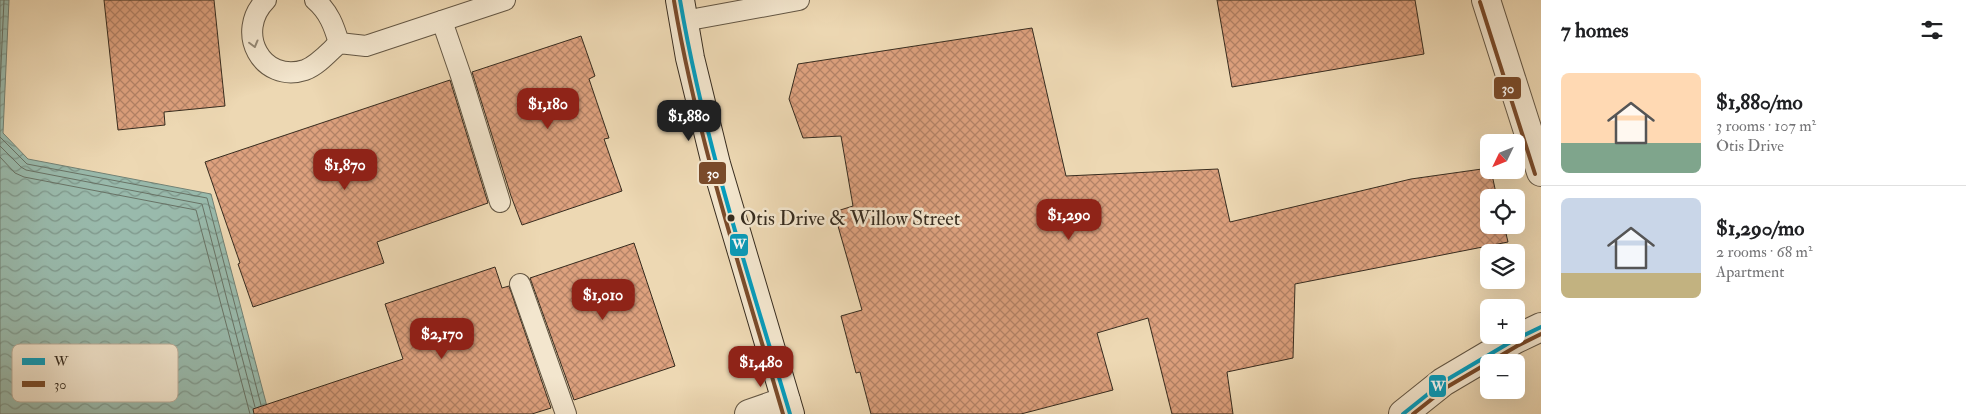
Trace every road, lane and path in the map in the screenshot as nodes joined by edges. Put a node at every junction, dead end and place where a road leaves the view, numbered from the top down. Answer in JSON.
{"nodes":[{"id":1,"x":266,"y":0,"type":"edge"},
{"id":2,"x":316,"y":0,"type":"edge"},
{"id":3,"x":506,"y":0,"type":"edge"},
{"id":4,"x":799,"y":0,"type":"edge"},
{"id":5,"x":1486,"y":0,"type":"edge"},
{"id":6,"x":682,"y":11,"type":"edge"},
{"id":7,"x":442,"y":21,"type":"junction"},
{"id":8,"x":339,"y":43,"type":"junction"},
{"id":9,"x":1541,"y":172,"type":"edge"},
{"id":10,"x":500,"y":202,"type":"dead end"},
{"id":11,"x":520,"y":284,"type":"dead end"},
{"id":12,"x":1541,"y":327,"type":"edge"},
{"id":13,"x":788,"y":408,"type":"edge"},
{"id":14,"x":566,"y":414,"type":"edge"},
{"id":15,"x":749,"y":414,"type":"edge"},
{"id":16,"x":1403,"y":414,"type":"edge"}],
"edges":[{"from":1,"to":8,"type":"lane","one_way":true},
{"from":2,"to":8,"type":"lane"},
{"from":3,"to":7,"type":"lane"},
{"from":4,"to":6,"type":"lane"},
{"from":5,"to":9,"type":"street"},
{"from":6,"to":13,"type":"street"},
{"from":7,"to":8,"type":"lane"},
{"from":7,"to":10,"type":"lane"},
{"from":11,"to":14,"type":"lane"},
{"from":12,"to":16,"type":"street"},
{"from":13,"to":15,"type":"street"}]}
